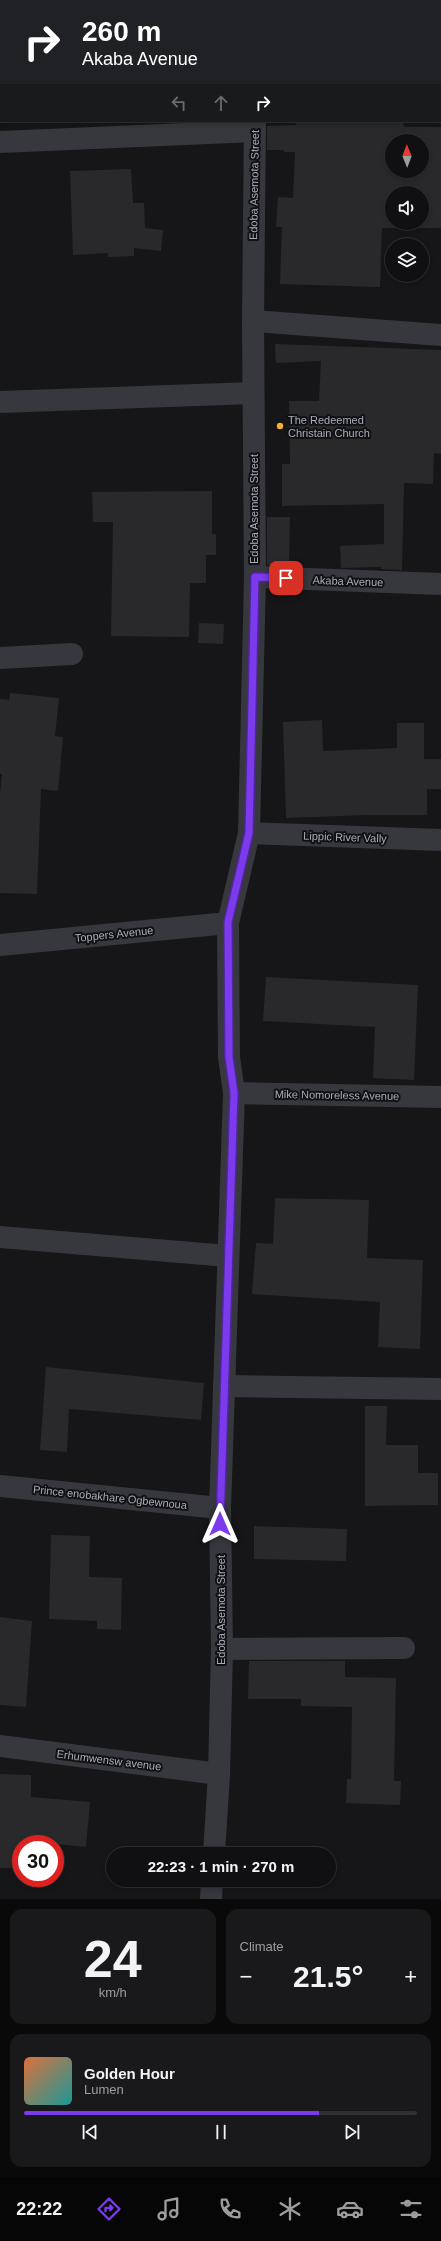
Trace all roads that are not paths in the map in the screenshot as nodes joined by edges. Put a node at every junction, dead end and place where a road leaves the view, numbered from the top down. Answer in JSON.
{"nodes":[{"id":1,"x":255,"y":126,"type":"edge"},
{"id":2,"x":0,"y":142,"type":"edge"},
{"id":3,"x":253,"y":321,"type":"junction"},
{"id":4,"x":441,"y":335,"type":"edge"},
{"id":5,"x":253,"y":393,"type":"junction"},
{"id":6,"x":0,"y":402,"type":"edge"},
{"id":7,"x":255,"y":577,"type":"junction"},
{"id":8,"x":441,"y":584,"type":"edge"},
{"id":9,"x":72,"y":654,"type":"dead end"},
{"id":10,"x":0,"y":658,"type":"edge"},
{"id":11,"x":249,"y":833,"type":"junction"},
{"id":12,"x":441,"y":840,"type":"edge"},
{"id":13,"x":228,"y":922,"type":"junction"},
{"id":14,"x":0,"y":945,"type":"edge"},
{"id":15,"x":234,"y":1093,"type":"junction"},
{"id":16,"x":441,"y":1097,"type":"edge"},
{"id":17,"x":0,"y":1237,"type":"edge"},
{"id":18,"x":228,"y":1256,"type":"junction"},
{"id":19,"x":224,"y":1386,"type":"junction"},
{"id":20,"x":441,"y":1388,"type":"edge"},
{"id":21,"x":0,"y":1486,"type":"edge"},
{"id":22,"x":220,"y":1508,"type":"junction"},
{"id":23,"x":404,"y":1648,"type":"dead end"},
{"id":24,"x":222,"y":1649,"type":"junction"},
{"id":25,"x":0,"y":1746,"type":"edge"},
{"id":26,"x":219,"y":1774,"type":"junction"},
{"id":27,"x":214,"y":1847,"type":"edge"},
{"id":28,"x":212,"y":1887,"type":"edge"},
{"id":29,"x":211,"y":1899,"type":"edge"}],
"edges":[{"from":1,"to":2,"type":"street"},
{"from":1,"to":3,"type":"street","name":"Edoba Asemota Street"},
{"from":3,"to":4,"type":"street"},
{"from":3,"to":5,"type":"street","name":"Edoba Asemota Street"},
{"from":5,"to":6,"type":"street"},
{"from":5,"to":7,"type":"street","name":"Edoba Asemota Street"},
{"from":7,"to":8,"type":"street","name":"Akaba Avenue"},
{"from":7,"to":11,"type":"street","name":"Edoba Asemota Street"},
{"from":9,"to":10,"type":"street"},
{"from":11,"to":12,"type":"street","name":"Lippic River Vally"},
{"from":11,"to":13,"type":"street","name":"Edoba Asemota Street"},
{"from":13,"to":14,"type":"street","name":"Toppers Avenue"},
{"from":13,"to":15,"type":"street","name":"Edoba Asemota Street"},
{"from":15,"to":16,"type":"street","name":"Mike Nomoreless Avenue"},
{"from":15,"to":18,"type":"street","name":"Edoba Asemota Street"},
{"from":17,"to":18,"type":"street"},
{"from":18,"to":19,"type":"street","name":"Edoba Asemota Street"},
{"from":19,"to":20,"type":"street"},
{"from":19,"to":22,"type":"street","name":"Edoba Asemota Street"},
{"from":21,"to":22,"type":"street","name":"Prince enobakhare Ogbewnoua"},
{"from":22,"to":24,"type":"street","name":"Edoba Asemota Street"},
{"from":23,"to":24,"type":"street"},
{"from":24,"to":26,"type":"street","name":"Edoba Asemota Street"},
{"from":25,"to":26,"type":"street","name":"Erhumwensw avenue"},
{"from":26,"to":27,"type":"street","name":"Edoba Asemota Street"},
{"from":28,"to":29,"type":"street"}]}
